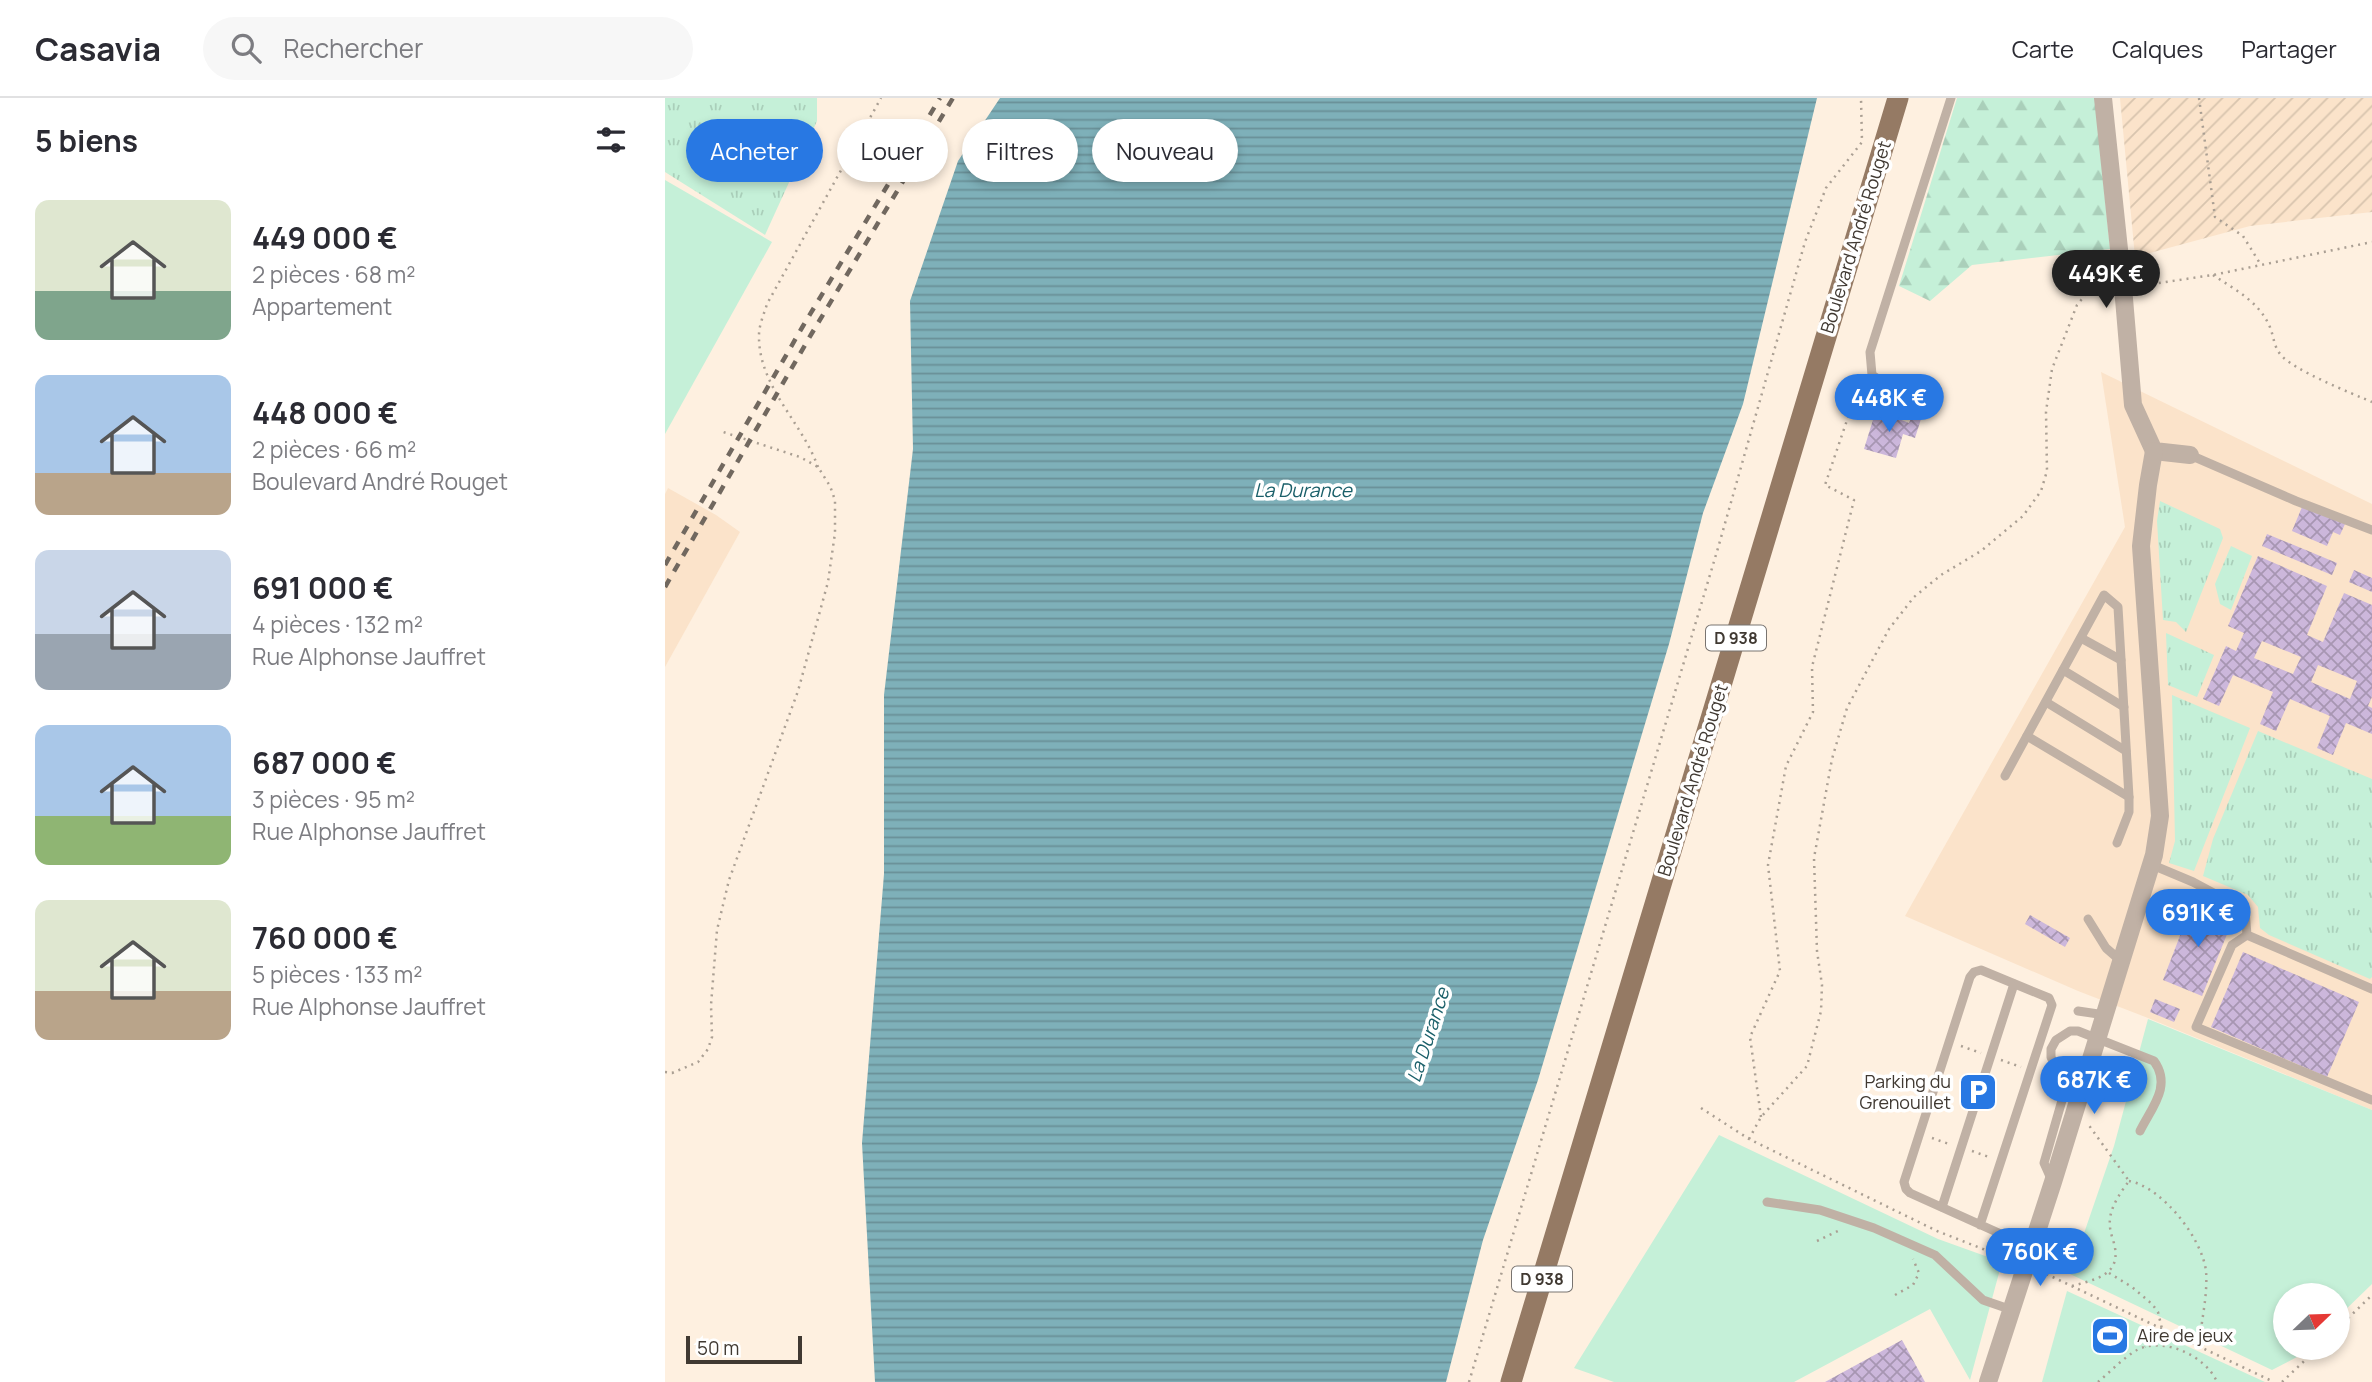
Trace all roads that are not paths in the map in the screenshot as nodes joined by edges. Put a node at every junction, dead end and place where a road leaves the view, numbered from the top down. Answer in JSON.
{"nodes":[{"id":1,"x":1898,"y":98,"type":"edge"},
{"id":2,"x":1951,"y":98,"type":"edge"},
{"id":3,"x":2103,"y":98,"type":"edge"},
{"id":4,"x":1910,"y":392,"type":"dead end"},
{"id":5,"x":2154,"y":451,"type":"junction"},
{"id":6,"x":2190,"y":454,"type":"joint"},
{"id":7,"x":2372,"y":530,"type":"edge"},
{"id":8,"x":2081,"y":638,"type":"junction"},
{"id":9,"x":2121,"y":660,"type":"junction"},
{"id":10,"x":2063,"y":670,"type":"junction"},
{"id":11,"x":2046,"y":702,"type":"junction"},
{"id":12,"x":2124,"y":708,"type":"junction"},
{"id":13,"x":2027,"y":736,"type":"junction"},
{"id":14,"x":2126,"y":751,"type":"junction"},
{"id":15,"x":2005,"y":776,"type":"dead end"},
{"id":16,"x":2129,"y":797,"type":"junction"},
{"id":17,"x":2117,"y":843,"type":"dead end"},
{"id":18,"x":2150,"y":864,"type":"junction"},
{"id":19,"x":2088,"y":919,"type":"dead end"},
{"id":20,"x":2247,"y":935,"type":"junction"},
{"id":21,"x":2121,"y":961,"type":"junction"},
{"id":22,"x":2014,"y":984,"type":"junction"},
{"id":23,"x":2372,"y":989,"type":"edge"},
{"id":24,"x":2078,"y":1011,"type":"dead end"},
{"id":25,"x":2105,"y":1015,"type":"junction"},
{"id":26,"x":2042,"y":1035,"type":"junction"},
{"id":27,"x":2098,"y":1038,"type":"junction"},
{"id":28,"x":2056,"y":1040,"type":"junction"},
{"id":29,"x":2372,"y":1100,"type":"edge"},
{"id":30,"x":2140,"y":1131,"type":"dead end"},
{"id":31,"x":2053,"y":1182,"type":"junction"},
{"id":32,"x":1767,"y":1202,"type":"dead end"},
{"id":33,"x":1942,"y":1207,"type":"junction"},
{"id":34,"x":1980,"y":1225,"type":"junction"},
{"id":35,"x":2030,"y":1257,"type":"junction"},
{"id":36,"x":2012,"y":1310,"type":"junction"},
{"id":37,"x":1511,"y":1382,"type":"edge"},
{"id":38,"x":1988,"y":1382,"type":"edge"}],
"edges":[{"from":1,"to":37,"type":"main road","name":"Boulevard André Rouget","number":"D 938"},
{"from":2,"to":4,"type":"lane"},
{"from":3,"to":5,"type":"street"},
{"from":5,"to":6,"type":"street"},
{"from":5,"to":18,"type":"street"},
{"from":6,"to":7,"type":"lane"},
{"from":8,"to":9,"type":"lane"},
{"from":8,"to":9,"type":"lane"},
{"from":8,"to":10,"type":"lane"},
{"from":9,"to":12,"type":"lane"},
{"from":10,"to":11,"type":"lane"},
{"from":10,"to":12,"type":"lane"},
{"from":11,"to":13,"type":"lane"},
{"from":11,"to":14,"type":"lane"},
{"from":12,"to":14,"type":"lane"},
{"from":13,"to":15,"type":"lane"},
{"from":13,"to":16,"type":"lane"},
{"from":14,"to":16,"type":"lane"},
{"from":16,"to":17,"type":"lane"},
{"from":18,"to":20,"type":"lane"},
{"from":18,"to":21,"type":"street"},
{"from":19,"to":21,"type":"lane"},
{"from":20,"to":23,"type":"lane"},
{"from":20,"to":29,"type":"lane"},
{"from":21,"to":25,"type":"street"},
{"from":22,"to":26,"type":"lane"},
{"from":22,"to":33,"type":"lane"},
{"from":22,"to":33,"type":"lane"},
{"from":24,"to":25,"type":"lane"},
{"from":25,"to":27,"type":"street"},
{"from":26,"to":28,"type":"lane"},
{"from":26,"to":34,"type":"lane"},
{"from":27,"to":28,"type":"lane"},
{"from":27,"to":30,"type":"lane"},
{"from":27,"to":31,"type":"street"},
{"from":28,"to":31,"type":"lane"},
{"from":31,"to":35,"type":"street"},
{"from":32,"to":36,"type":"lane"},
{"from":33,"to":34,"type":"lane"},
{"from":34,"to":35,"type":"lane"},
{"from":35,"to":36,"type":"street"},
{"from":36,"to":38,"type":"street"}]}
